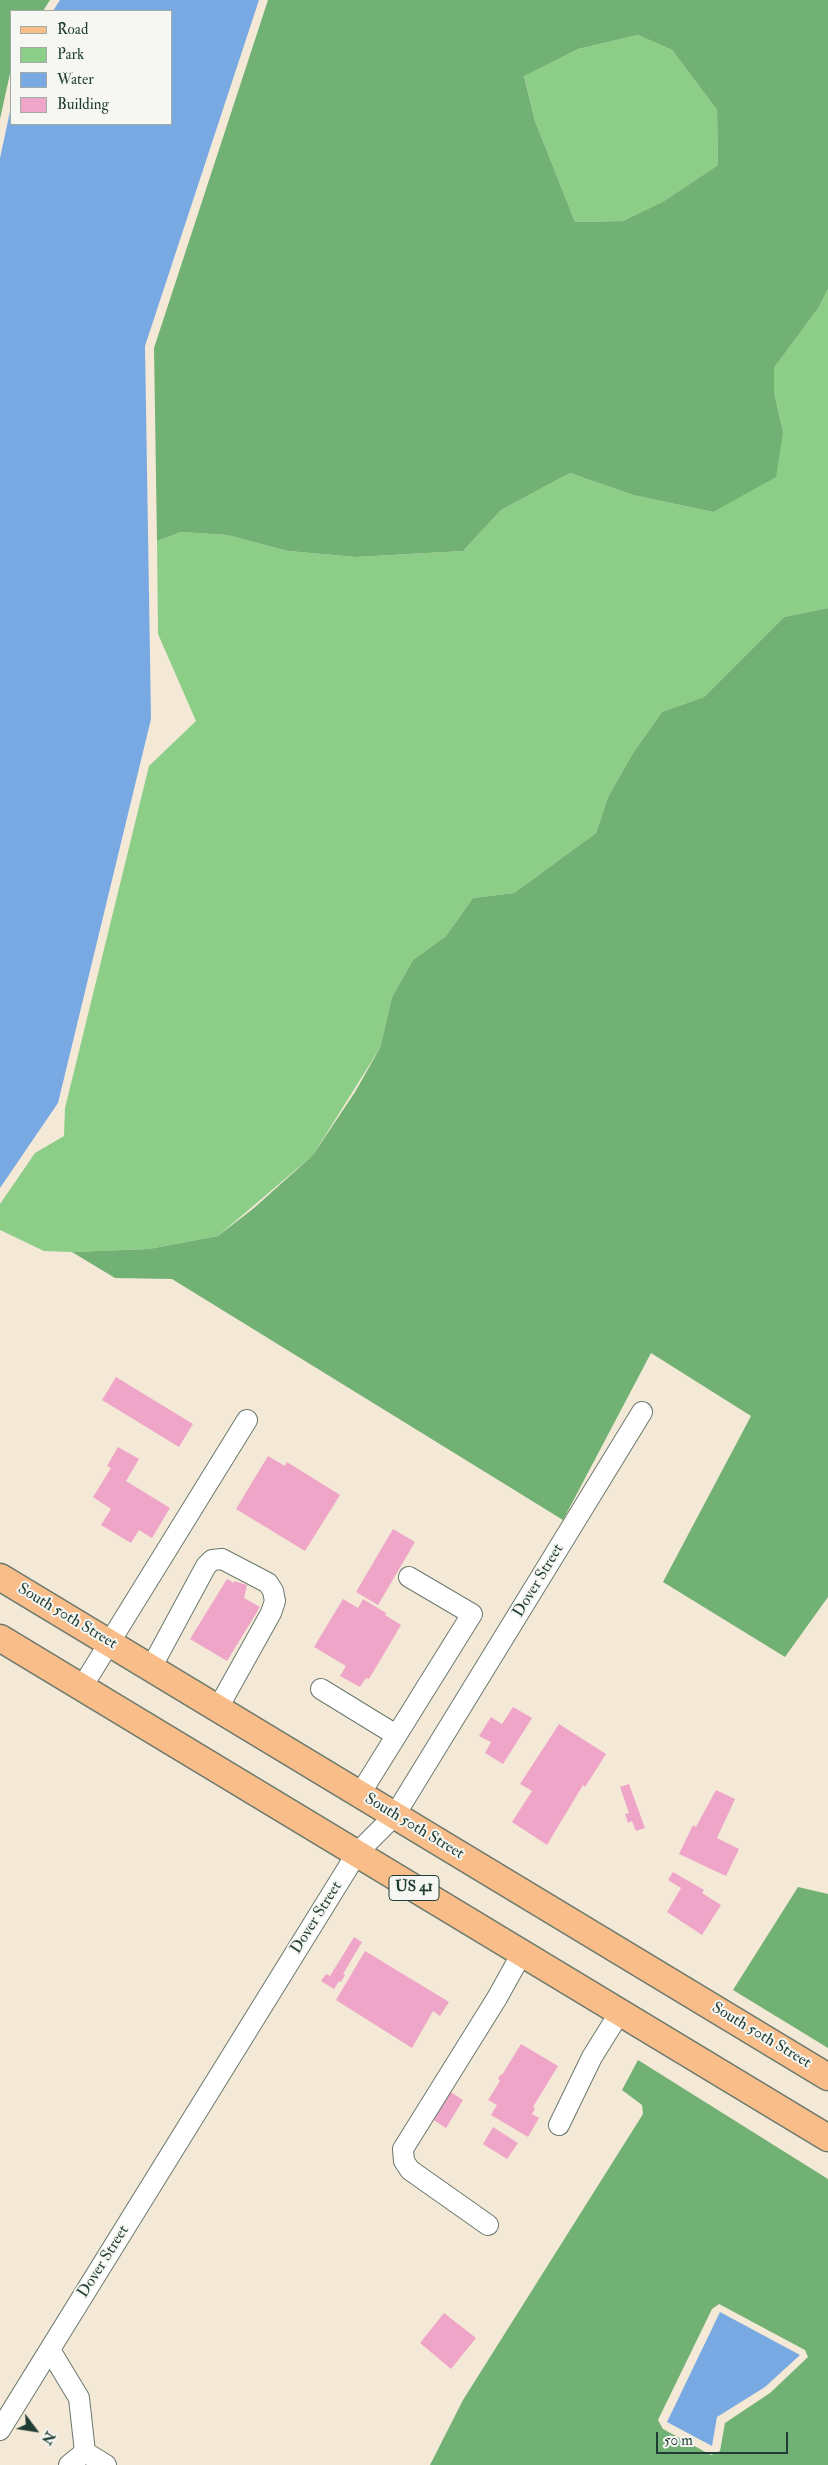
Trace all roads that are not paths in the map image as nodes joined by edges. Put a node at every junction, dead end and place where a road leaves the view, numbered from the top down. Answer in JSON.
{"nodes":[{"id":1,"x":642,"y":1412,"type":"dead end"},
{"id":2,"x":247,"y":1420,"type":"dead end"},
{"id":3,"x":0,"y":1576,"type":"edge"},
{"id":4,"x":409,"y":1577,"type":"dead end"},
{"id":5,"x":0,"y":1638,"type":"edge"},
{"id":6,"x":109,"y":1643,"type":"junction"},
{"id":7,"x":152,"y":1668,"type":"junction"},
{"id":8,"x":82,"y":1687,"type":"junction"},
{"id":9,"x":321,"y":1689,"type":"dead end"},
{"id":10,"x":218,"y":1708,"type":"junction"},
{"id":11,"x":396,"y":1734,"type":"junction"},
{"id":12,"x":360,"y":1794,"type":"junction"},
{"id":13,"x":395,"y":1815,"type":"junction"},
{"id":14,"x":357,"y":1853,"type":"junction"},
{"id":15,"x":522,"y":1953,"type":"junction"},
{"id":16,"x":620,"y":2012,"type":"junction"},
{"id":17,"x":828,"y":2077,"type":"edge"},
{"id":18,"x":558,"y":2125,"type":"dead end"},
{"id":19,"x":828,"y":2138,"type":"edge"},
{"id":20,"x":488,"y":2225,"type":"dead end"},
{"id":21,"x":50,"y":2350,"type":"junction"},
{"id":22,"x":0,"y":2430,"type":"edge"},
{"id":23,"x":85,"y":2452,"type":"junction"},
{"id":24,"x":69,"y":2465,"type":"edge"},
{"id":25,"x":106,"y":2465,"type":"edge"}],
"edges":[{"from":1,"to":13,"type":"street","name":"Dover Street"},
{"from":2,"to":6,"type":"street"},
{"from":3,"to":6,"type":"main road","name":"South 50th Street"},
{"from":4,"to":11,"type":"street"},
{"from":5,"to":8,"type":"main road","number":"US 41"},
{"from":6,"to":7,"type":"main road","name":"South 50th Street"},
{"from":6,"to":8,"type":"street"},
{"from":7,"to":10,"type":"main road","name":"South 50th Street"},
{"from":7,"to":10,"type":"street"},
{"from":8,"to":14,"type":"main road","number":"US 41"},
{"from":9,"to":11,"type":"street"},
{"from":10,"to":12,"type":"main road","name":"South 50th Street"},
{"from":11,"to":12,"type":"street"},
{"from":12,"to":13,"type":"main road","name":"South 50th Street"},
{"from":13,"to":14,"type":"street","name":"Dover Street"},
{"from":13,"to":17,"type":"main road","name":"South 50th Street"},
{"from":14,"to":15,"type":"main road","number":"US 41"},
{"from":14,"to":21,"type":"street","name":"Dover Street"},
{"from":15,"to":16,"type":"main road","number":"US 41"},
{"from":15,"to":20,"type":"street"},
{"from":16,"to":18,"type":"street"},
{"from":16,"to":19,"type":"main road","number":"US 41"},
{"from":21,"to":22,"type":"street","name":"Dover Street"},
{"from":21,"to":23,"type":"street"},
{"from":23,"to":24,"type":"street"},
{"from":23,"to":25,"type":"street"}]}
